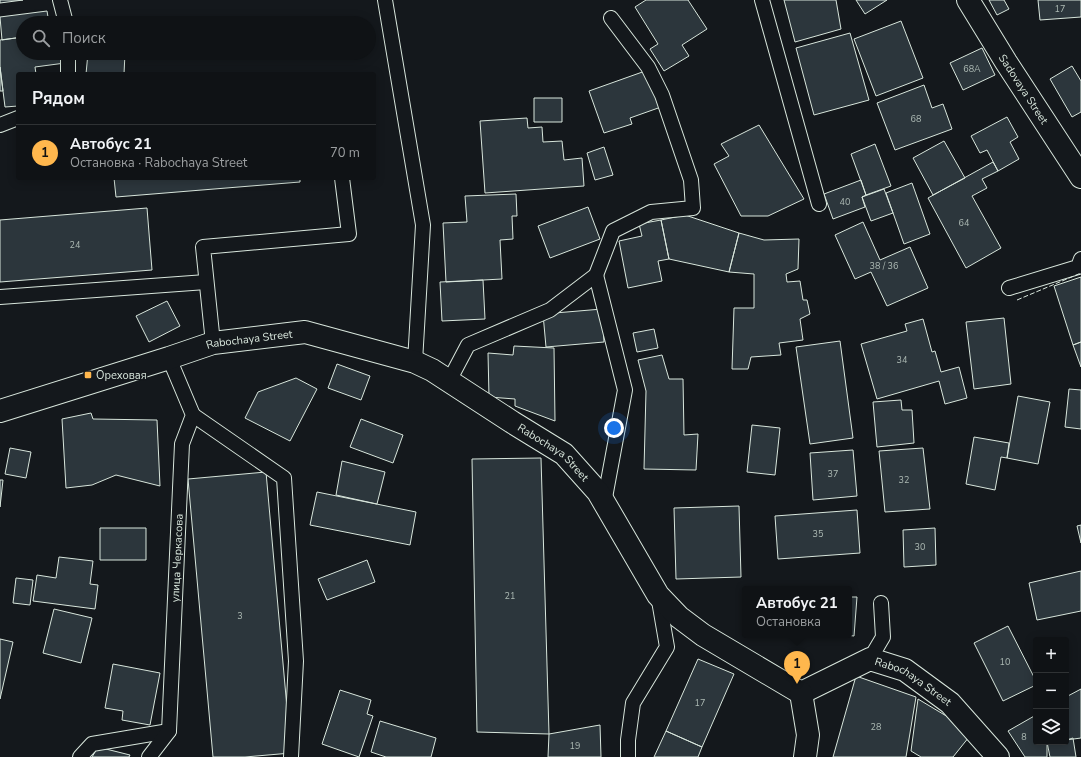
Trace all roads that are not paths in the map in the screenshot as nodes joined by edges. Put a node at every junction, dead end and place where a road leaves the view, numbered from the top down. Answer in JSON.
{"nodes":[{"id":1,"x":60,"y":0,"type":"edge"},
{"id":2,"x":385,"y":0,"type":"edge"},
{"id":3,"x":762,"y":0,"type":"edge"},
{"id":4,"x":968,"y":0,"type":"edge"},
{"id":5,"x":64,"y":16,"type":"edge"},
{"id":6,"x":611,"y":18,"type":"dead end"},
{"id":7,"x":68,"y":60,"type":"edge"},
{"id":8,"x":68,"y":72,"type":"edge"},
{"id":9,"x":16,"y":119,"type":"edge"},
{"id":10,"x":0,"y":125,"type":"edge"},
{"id":11,"x":1081,"y":177,"type":"edge"},
{"id":12,"x":342,"y":180,"type":"edge"},
{"id":13,"x":819,"y":204,"type":"dead end"},
{"id":14,"x":1081,"y":259,"type":"edge"},
{"id":15,"x":596,"y":275,"type":"junction"},
{"id":16,"x":206,"y":282,"type":"junction"},
{"id":17,"x":1009,"y":288,"type":"dead end"},
{"id":18,"x":0,"y":297,"type":"edge"},
{"id":19,"x":213,"y":343,"type":"junction"},
{"id":20,"x":169,"y":358,"type":"junction"},
{"id":21,"x":415,"y":362,"type":"junction"},
{"id":22,"x":449,"y":381,"type":"junction"},
{"id":23,"x":0,"y":411,"type":"edge"},
{"id":24,"x":193,"y":415,"type":"junction"},
{"id":25,"x":604,"y":504,"type":"junction"},
{"id":26,"x":658,"y":595,"type":"junction"},
{"id":27,"x":881,"y":603,"type":"dead end"},
{"id":28,"x":870,"y":659,"type":"junction"},
{"id":29,"x":801,"y":693,"type":"junction"},
{"id":30,"x":169,"y":731,"type":"junction"},
{"id":31,"x":80,"y":757,"type":"edge"},
{"id":32,"x":149,"y":757,"type":"edge"},
{"id":33,"x":291,"y":757,"type":"edge"},
{"id":34,"x":628,"y":757,"type":"edge"},
{"id":35,"x":805,"y":757,"type":"edge"},
{"id":36,"x":998,"y":757,"type":"edge"}],
"edges":[{"from":1,"to":5,"type":"lane"},
{"from":2,"to":21,"type":"lane"},
{"from":3,"to":13,"type":"lane"},
{"from":4,"to":11,"type":"street","name":"Sadovaya Street"},
{"from":6,"to":15,"type":"lane"},
{"from":7,"to":8,"type":"lane"},
{"from":9,"to":10,"type":"lane"},
{"from":12,"to":16,"type":"lane"},
{"from":14,"to":17,"type":"lane"},
{"from":15,"to":22,"type":"lane"},
{"from":15,"to":25,"type":"lane"},
{"from":16,"to":18,"type":"lane"},
{"from":16,"to":19,"type":"lane"},
{"from":19,"to":20,"type":"street","name":"Rabochaya Street"},
{"from":19,"to":21,"type":"street","name":"Rabochaya Street"},
{"from":20,"to":23,"type":"street","name":"Rabochaya Street"},
{"from":20,"to":24,"type":"lane"},
{"from":21,"to":22,"type":"street","name":"Rabochaya Street"},
{"from":22,"to":25,"type":"street","name":"Rabochaya Street"},
{"from":24,"to":30,"type":"lane","name":"улица Черкасова"},
{"from":24,"to":33,"type":"lane"},
{"from":25,"to":26,"type":"street","name":"Rabochaya Street"},
{"from":26,"to":29,"type":"street","name":"Rabochaya Street"},
{"from":26,"to":34,"type":"lane"},
{"from":27,"to":28,"type":"lane"},
{"from":28,"to":29,"type":"street","name":"Rabochaya Street"},
{"from":28,"to":36,"type":"street","name":"Rabochaya Street"},
{"from":29,"to":35,"type":"street"},
{"from":30,"to":31,"type":"lane"},
{"from":30,"to":32,"type":"lane"}]}
